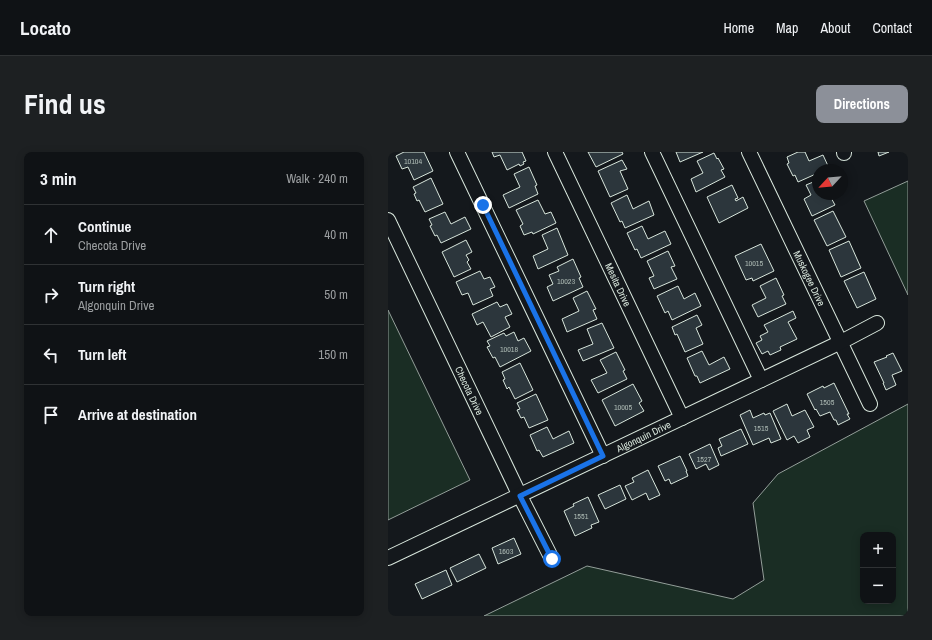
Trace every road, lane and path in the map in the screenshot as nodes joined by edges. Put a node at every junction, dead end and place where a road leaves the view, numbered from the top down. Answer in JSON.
{"nodes":[{"id":1,"x":457,"y":152,"type":"edge"},
{"id":2,"x":555,"y":152,"type":"edge"},
{"id":3,"x":652,"y":152,"type":"edge"},
{"id":4,"x":750,"y":152,"type":"edge"},
{"id":5,"x":388,"y":220,"type":"edge"},
{"id":6,"x":877,"y":323,"type":"dead end"},
{"id":7,"x":841,"y":342,"type":"junction"},
{"id":8,"x":761,"y":380,"type":"junction"},
{"id":9,"x":870,"y":404,"type":"dead end"},
{"id":10,"x":682,"y":418,"type":"junction"},
{"id":11,"x":603,"y":456,"type":"junction"},
{"id":12,"x":520,"y":496,"type":"junction"},
{"id":13,"x":388,"y":558,"type":"edge"},
{"id":14,"x":552,"y":559,"type":"dead end"}],
"edges":[{"from":1,"to":11,"type":"street"},
{"from":2,"to":10,"type":"street","name":"Mesita Drive"},
{"from":3,"to":8,"type":"street"},
{"from":4,"to":7,"type":"street","name":"Muskogee Drive"},
{"from":5,"to":12,"type":"street","name":"Checota Drive"},
{"from":6,"to":7,"type":"street","name":"Algonquin Drive"},
{"from":7,"to":8,"type":"street","name":"Algonquin Drive"},
{"from":7,"to":9,"type":"street","name":"Muskogee Drive"},
{"from":8,"to":10,"type":"street","name":"Algonquin Drive"},
{"from":10,"to":11,"type":"street","name":"Algonquin Drive"},
{"from":11,"to":12,"type":"street","name":"Algonquin Drive"},
{"from":12,"to":13,"type":"street","name":"Algonquin Drive"},
{"from":12,"to":14,"type":"street","name":"Checota Drive"}]}
